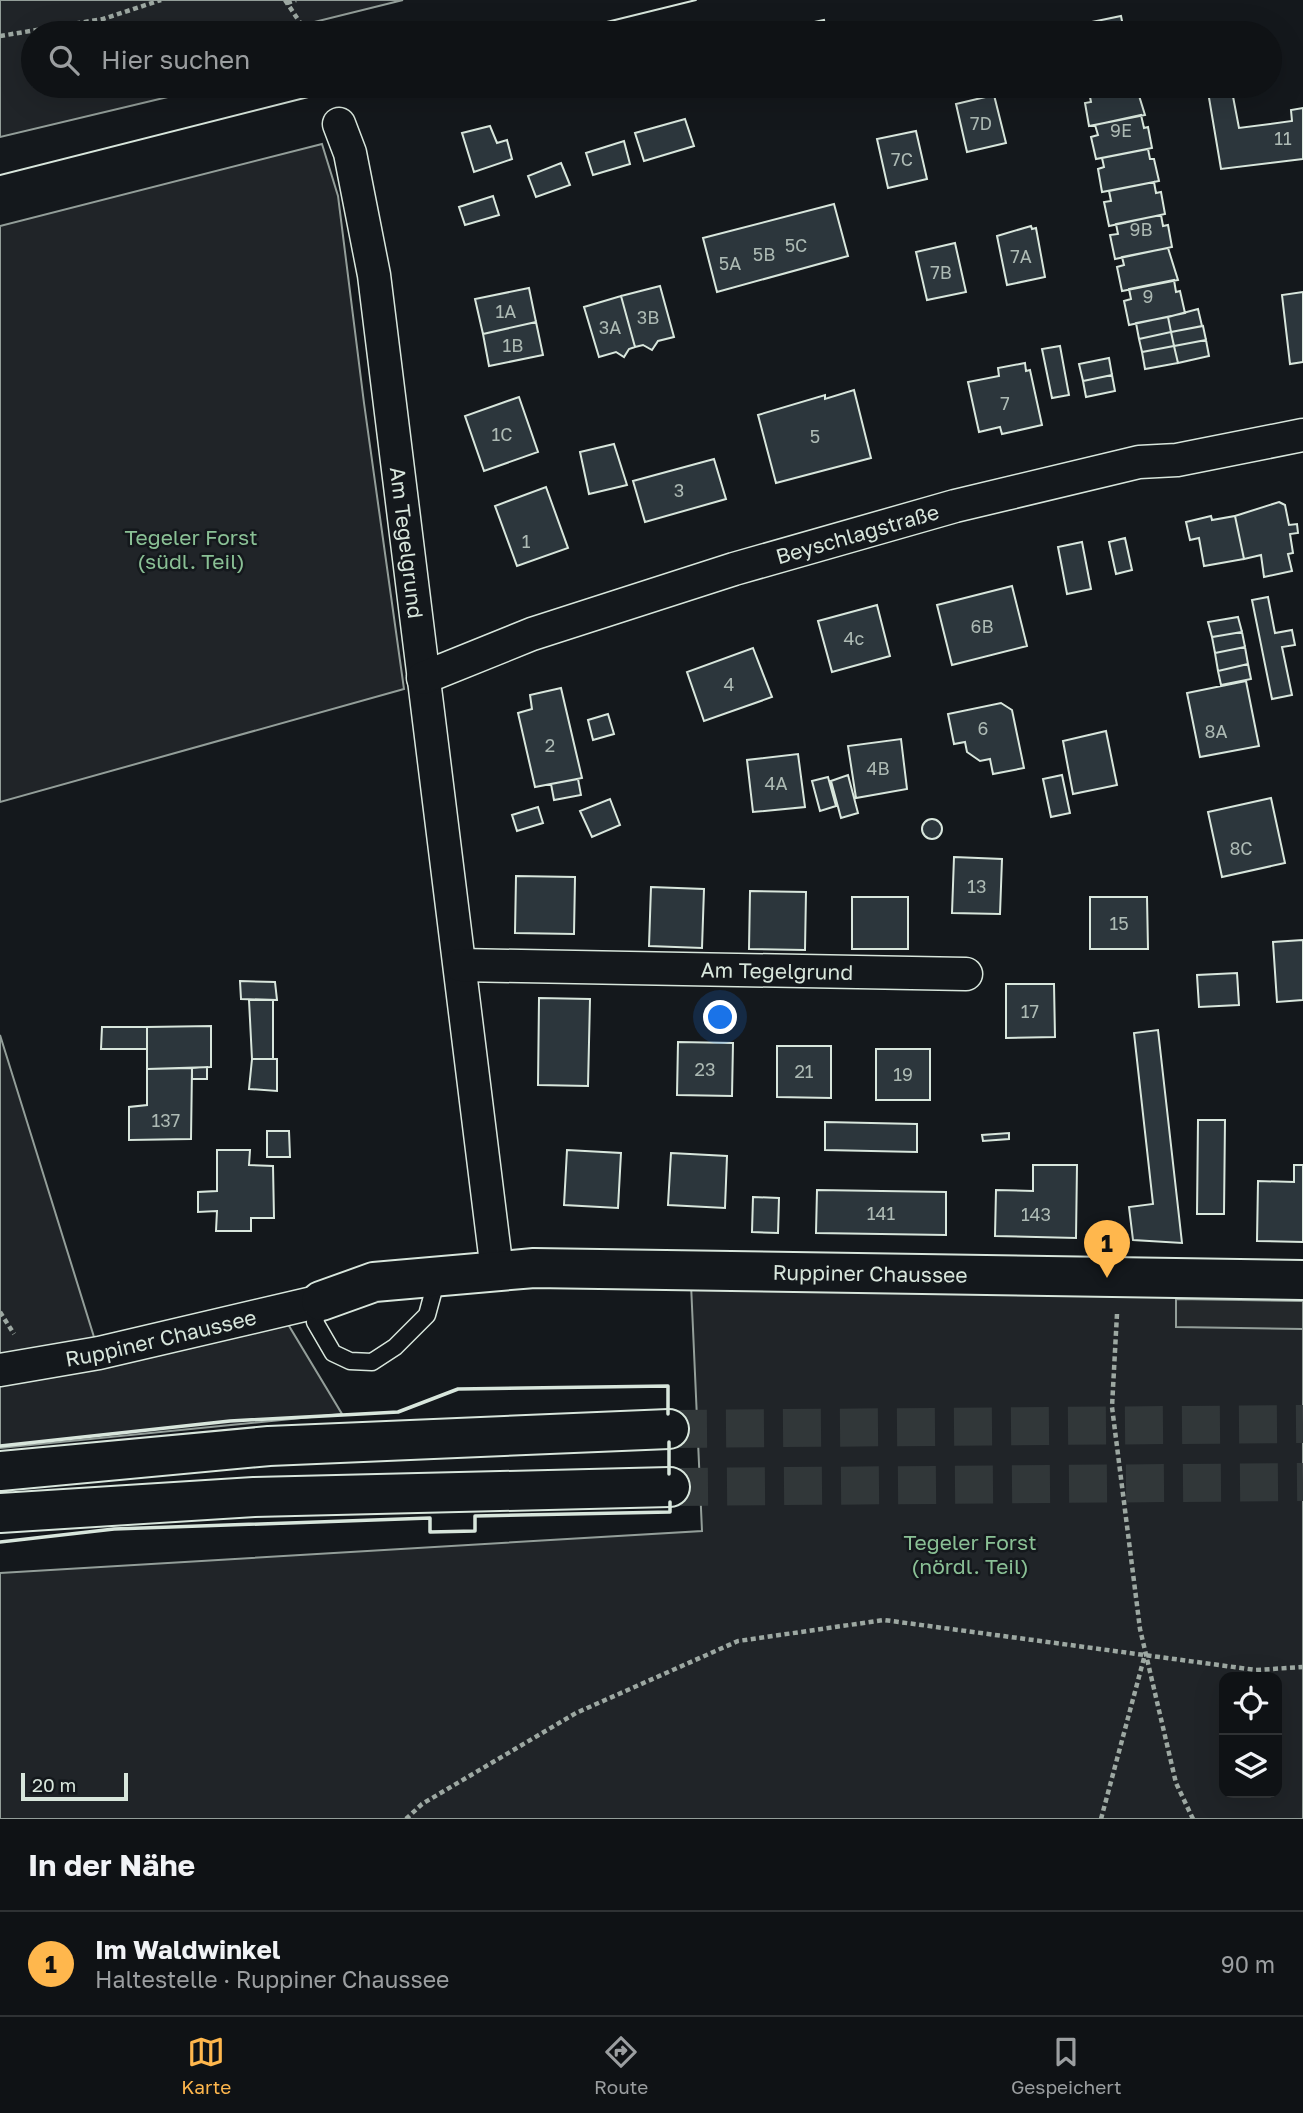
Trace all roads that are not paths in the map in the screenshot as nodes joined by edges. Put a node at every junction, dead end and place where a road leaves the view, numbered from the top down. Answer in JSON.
{"nodes":[{"id":1,"x":339,"y":124,"type":"dead end"},
{"id":2,"x":1303,"y":435,"type":"edge"},
{"id":3,"x":423,"y":678,"type":"junction"},
{"id":4,"x":460,"y":965,"type":"junction"},
{"id":5,"x":966,"y":974,"type":"dead end"},
{"id":6,"x":497,"y":1271,"type":"junction"},
{"id":7,"x":437,"y":1278,"type":"junction"},
{"id":8,"x":1303,"y":1280,"type":"edge"},
{"id":9,"x":321,"y":1301,"type":"junction"},
{"id":10,"x":0,"y":1370,"type":"edge"},
{"id":11,"x":668,"y":1429,"type":"tunnel mouth"},
{"id":12,"x":0,"y":1471,"type":"edge"},
{"id":13,"x":670,"y":1486,"type":"tunnel mouth"},
{"id":14,"x":0,"y":1513,"type":"edge"}],
"edges":[{"from":1,"to":3,"type":"street","name":"Am Tegelgrund"},
{"from":2,"to":3,"type":"street","name":"Beyschlagstraße"},
{"from":3,"to":4,"type":"street","name":"Am Tegelgrund"},
{"from":4,"to":5,"type":"street","name":"Am Tegelgrund"},
{"from":4,"to":6,"type":"street","name":"Am Tegelgrund"},
{"from":6,"to":7,"type":"main road","name":"Ruppiner Chaussee"},
{"from":6,"to":8,"type":"main road","name":"Ruppiner Chaussee"},
{"from":7,"to":9,"type":"main road","name":"Ruppiner Chaussee"},
{"from":7,"to":9,"type":"lane"},
{"from":9,"to":10,"type":"street","name":"Ruppiner Chaussee"},
{"from":11,"to":12,"type":"main road"},
{"from":13,"to":14,"type":"main road"}]}
